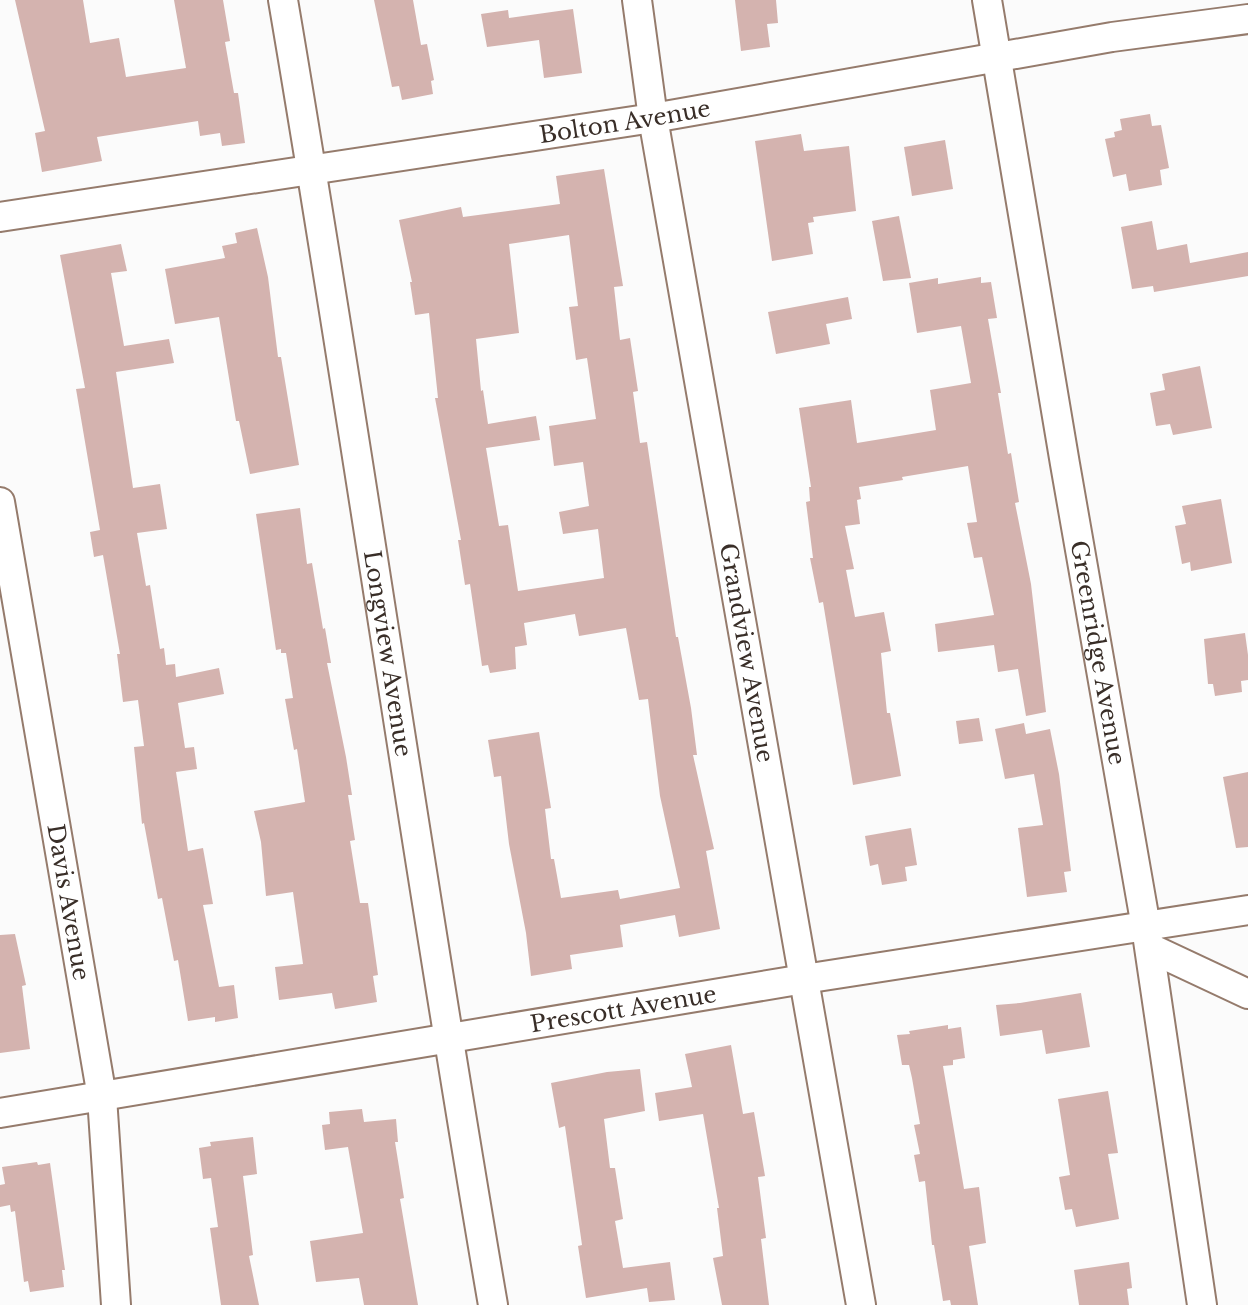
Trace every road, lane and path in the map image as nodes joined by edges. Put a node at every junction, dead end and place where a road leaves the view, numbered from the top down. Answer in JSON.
{"nodes":[{"id":1,"x":283,"y":0,"type":"edge"},
{"id":2,"x":637,"y":0,"type":"edge"},
{"id":3,"x":987,"y":0,"type":"edge"},
{"id":4,"x":1248,"y":19,"type":"edge"},
{"id":5,"x":996,"y":58,"type":"junction"},
{"id":6,"x":653,"y":118,"type":"junction"},
{"id":7,"x":312,"y":169,"type":"junction"},
{"id":8,"x":0,"y":217,"type":"edge"},
{"id":9,"x":0,"y":502,"type":"edge"},
{"id":10,"x":1248,"y":910,"type":"edge"},
{"id":11,"x":1148,"y":937,"type":"junction"},
{"id":12,"x":804,"y":979,"type":"junction"},
{"id":13,"x":1248,"y":994,"type":"edge"},
{"id":14,"x":447,"y":1040,"type":"junction"},
{"id":15,"x":102,"y":1097,"type":"junction"},
{"id":16,"x":0,"y":1113,"type":"edge"},
{"id":17,"x":116,"y":1305,"type":"edge"},
{"id":18,"x":493,"y":1305,"type":"edge"},
{"id":19,"x":861,"y":1305,"type":"edge"},
{"id":20,"x":1202,"y":1305,"type":"edge"}],
"edges":[{"from":1,"to":7,"type":"street","name":"Longview Avenue"},
{"from":2,"to":6,"type":"street","name":"Grandview Avenue"},
{"from":3,"to":5,"type":"street","name":"Greenridge Avenue"},
{"from":4,"to":5,"type":"street","name":"Bolton Avenue"},
{"from":5,"to":6,"type":"street","name":"Bolton Avenue"},
{"from":5,"to":11,"type":"street","name":"Greenridge Avenue"},
{"from":6,"to":7,"type":"street","name":"Bolton Avenue"},
{"from":6,"to":12,"type":"street","name":"Grandview Avenue"},
{"from":7,"to":8,"type":"street","name":"Bolton Avenue"},
{"from":7,"to":14,"type":"street","name":"Longview Avenue"},
{"from":9,"to":15,"type":"street","name":"Davis Avenue"},
{"from":10,"to":11,"type":"street","name":"Prescott Avenue"},
{"from":11,"to":12,"type":"street","name":"Prescott Avenue"},
{"from":11,"to":13,"type":"street"},
{"from":11,"to":20,"type":"street","name":"Greenridge Avenue"},
{"from":12,"to":14,"type":"street","name":"Prescott Avenue"},
{"from":12,"to":19,"type":"street","name":"Grandview Avenue"},
{"from":14,"to":15,"type":"street","name":"Prescott Avenue"},
{"from":14,"to":18,"type":"street","name":"Longview Avenue"},
{"from":15,"to":16,"type":"street","name":"Prescott Avenue"},
{"from":15,"to":17,"type":"street","name":"Davis Avenue"}]}
